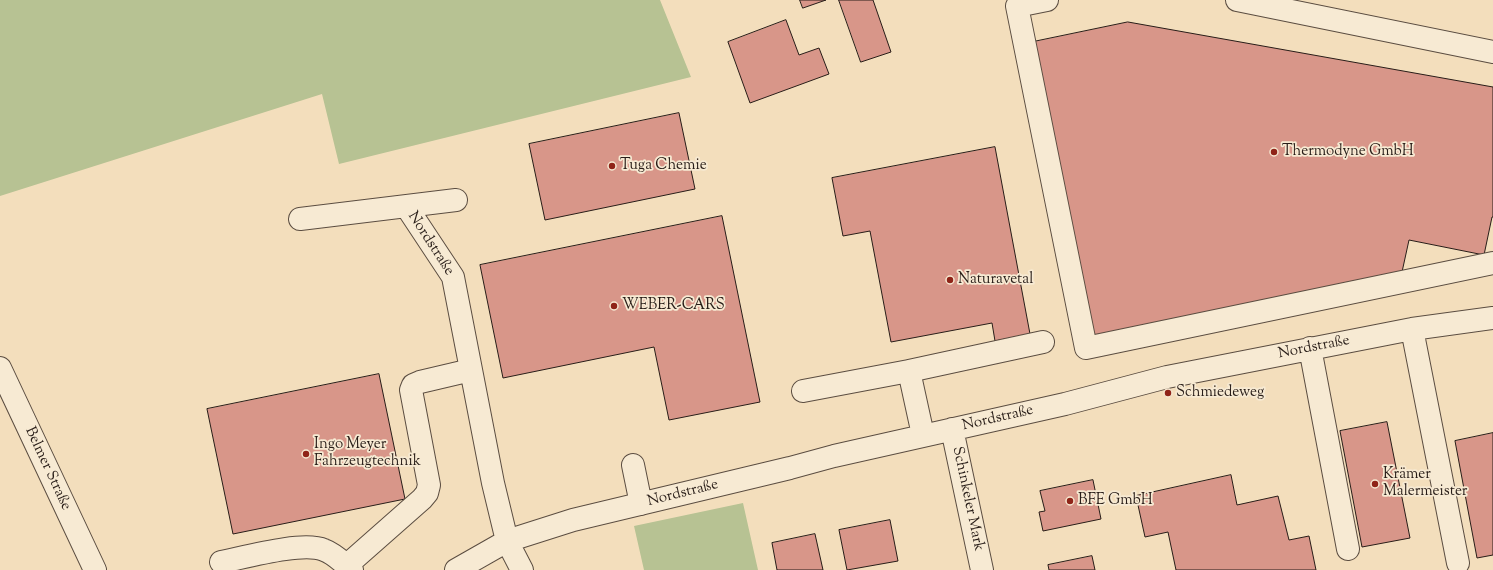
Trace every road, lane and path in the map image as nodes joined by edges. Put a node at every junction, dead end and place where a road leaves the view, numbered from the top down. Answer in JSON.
{"nodes":[{"id":1,"x":1047,"y":0,"type":"edge"},
{"id":2,"x":1237,"y":0,"type":"edge"},
{"id":3,"x":1493,"y":52,"type":"edge"},
{"id":4,"x":456,"y":200,"type":"dead end"},
{"id":5,"x":406,"y":206,"type":"junction"},
{"id":6,"x":300,"y":219,"type":"dead end"},
{"id":7,"x":1493,"y":263,"type":"edge"},
{"id":8,"x":1493,"y":318,"type":"edge"},
{"id":9,"x":1412,"y":329,"type":"junction"},
{"id":10,"x":1043,"y":342,"type":"dead end"},
{"id":11,"x":1310,"y":348,"type":"junction"},
{"id":12,"x":0,"y":368,"type":"edge"},
{"id":13,"x":471,"y":370,"type":"junction"},
{"id":14,"x":909,"y":371,"type":"junction"},
{"id":15,"x":802,"y":391,"type":"dead end"},
{"id":16,"x":952,"y":429,"type":"junction"},
{"id":17,"x":923,"y":435,"type":"junction"},
{"id":18,"x":633,"y":465,"type":"dead end"},
{"id":19,"x":641,"y":504,"type":"junction"},
{"id":20,"x":507,"y":541,"type":"junction"},
{"id":21,"x":1348,"y":549,"type":"dead end"},
{"id":22,"x":221,"y":562,"type":"dead end"},
{"id":23,"x":1458,"y":563,"type":"dead end"},
{"id":24,"x":349,"y":568,"type":"edge"},
{"id":25,"x":95,"y":570,"type":"edge"},
{"id":26,"x":456,"y":570,"type":"edge"},
{"id":27,"x":522,"y":570,"type":"edge"},
{"id":28,"x":982,"y":570,"type":"edge"}],
"edges":[{"from":1,"to":7,"type":"street"},
{"from":2,"to":3,"type":"street"},
{"from":4,"to":5,"type":"street"},
{"from":5,"to":6,"type":"street"},
{"from":5,"to":13,"type":"street","name":"Nordstraße"},
{"from":8,"to":9,"type":"street","name":"Nordstraße"},
{"from":9,"to":11,"type":"street","name":"Nordstraße"},
{"from":9,"to":23,"type":"street"},
{"from":10,"to":14,"type":"street"},
{"from":11,"to":16,"type":"street","name":"Nordstraße"},
{"from":11,"to":21,"type":"street"},
{"from":12,"to":25,"type":"street","name":"Belmer Straße"},
{"from":13,"to":20,"type":"street","name":"Nordstraße"},
{"from":13,"to":24,"type":"street"},
{"from":14,"to":15,"type":"street"},
{"from":14,"to":17,"type":"street"},
{"from":16,"to":17,"type":"street","name":"Nordstraße"},
{"from":16,"to":28,"type":"street","name":"Schinkeler Mark"},
{"from":17,"to":19,"type":"street","name":"Nordstraße"},
{"from":18,"to":19,"type":"street"},
{"from":19,"to":20,"type":"street","name":"Nordstraße"},
{"from":20,"to":26,"type":"street","name":"Nordstraße"},
{"from":20,"to":27,"type":"street"},
{"from":22,"to":24,"type":"street"}]}
